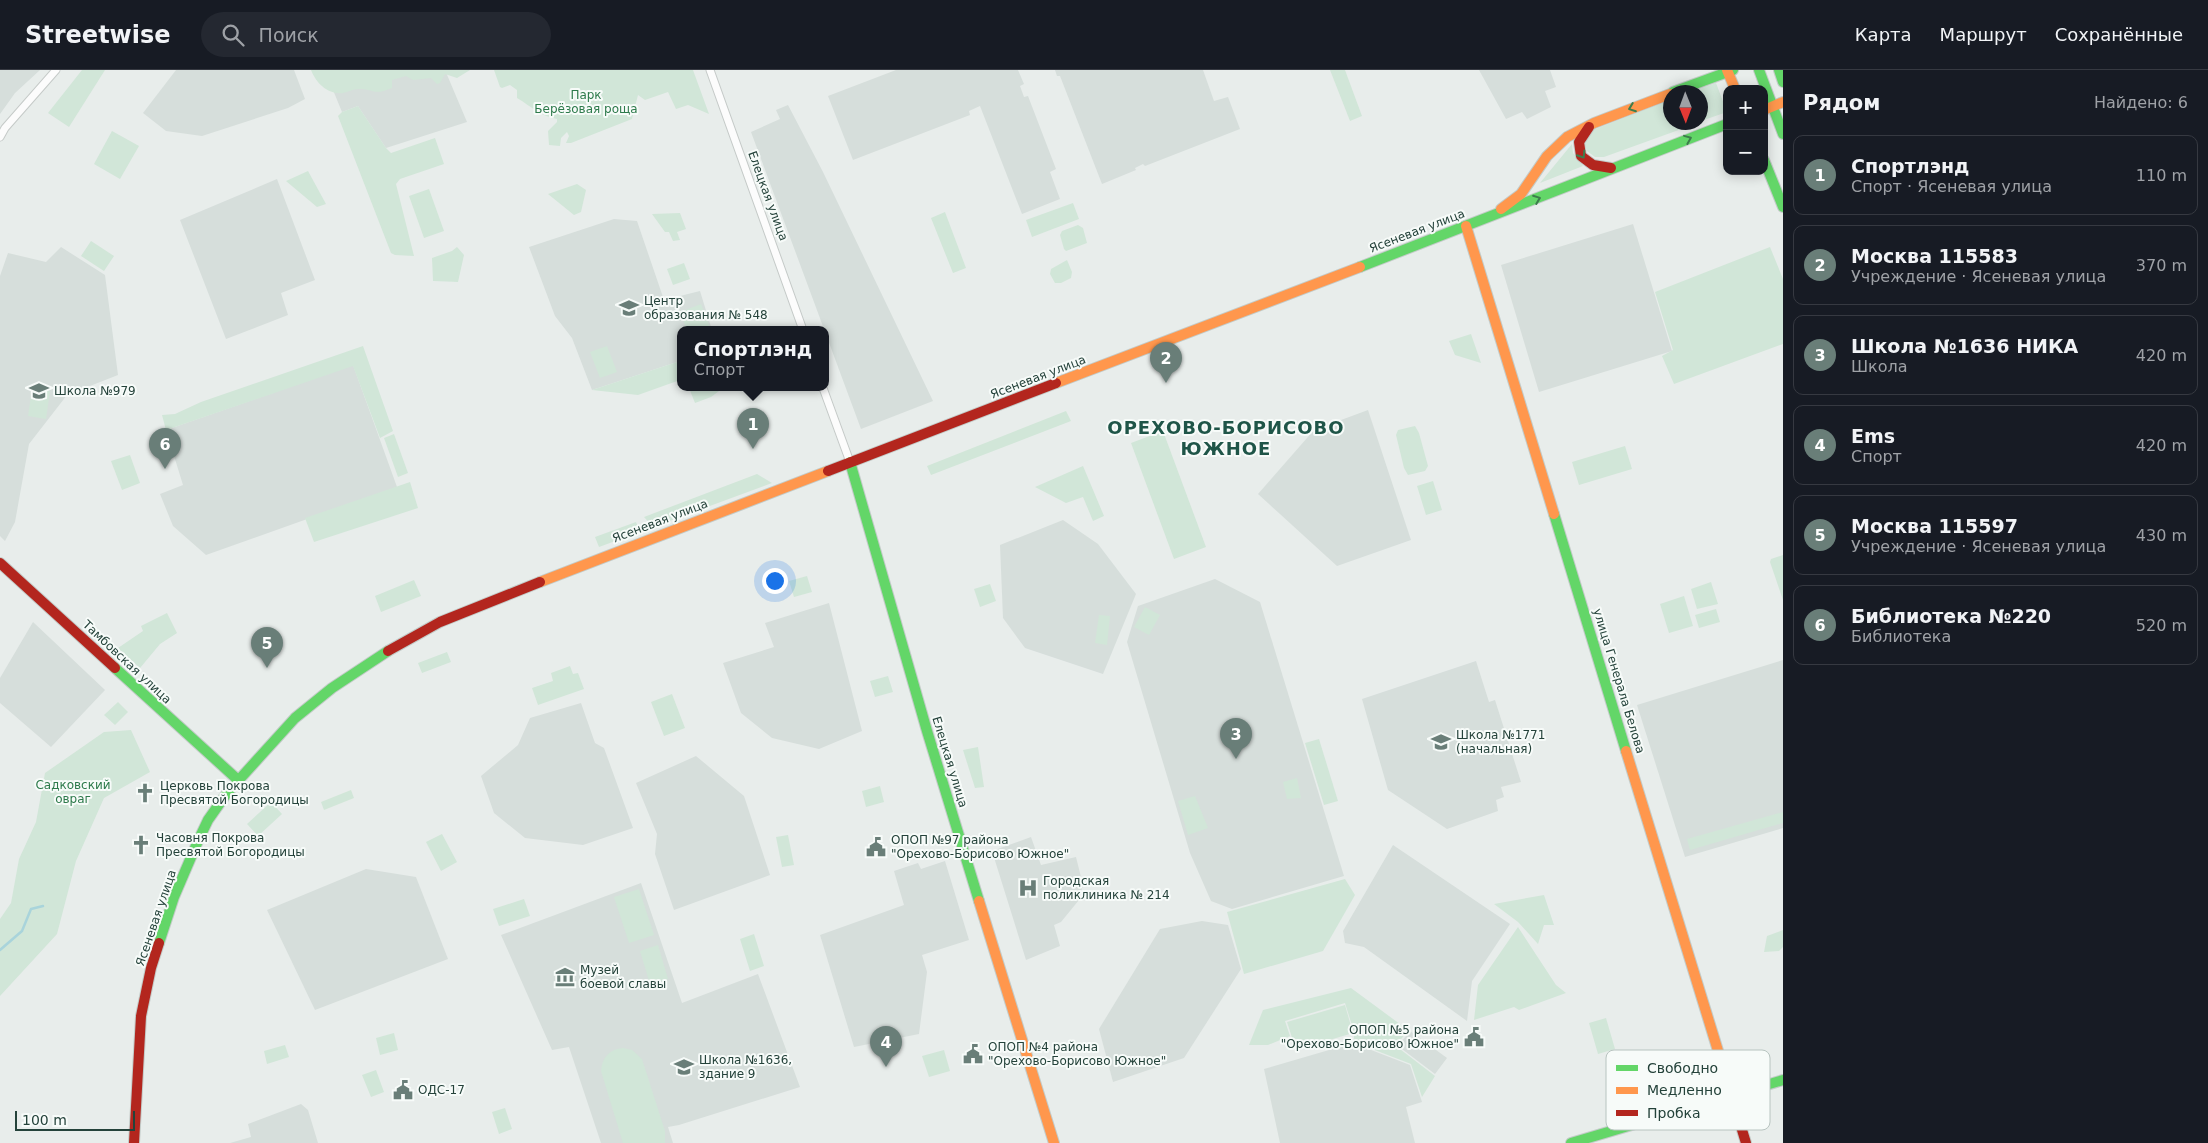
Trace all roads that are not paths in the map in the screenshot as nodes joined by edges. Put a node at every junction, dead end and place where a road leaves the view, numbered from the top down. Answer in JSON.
{"nodes":[{"id":1,"x":56,"y":70,"type":"edge"},
{"id":2,"x":710,"y":70,"type":"edge"},
{"id":3,"x":1759,"y":70,"type":"edge"},
{"id":4,"x":1779,"y":70,"type":"edge"},
{"id":5,"x":1729,"y":71,"type":"edge"},
{"id":6,"x":1783,"y":82,"type":"edge"},
{"id":7,"x":1693,"y":85,"type":"edge"},
{"id":8,"x":1734,"y":85,"type":"edge"},
{"id":9,"x":1663,"y":96,"type":"edge"},
{"id":10,"x":1783,"y":102,"type":"edge"},
{"id":11,"x":1769,"y":108,"type":"edge"},
{"id":12,"x":1594,"y":123,"type":"junction"},
{"id":13,"x":1723,"y":126,"type":"edge"},
{"id":14,"x":1783,"y":134,"type":"edge"},
{"id":15,"x":0,"y":137,"type":"edge"},
{"id":16,"x":1616,"y":168,"type":"junction"},
{"id":17,"x":1768,"y":170,"type":"edge"},
{"id":18,"x":1783,"y":207,"type":"edge"},
{"id":19,"x":1492,"y":216,"type":"junction"},
{"id":20,"x":1466,"y":226,"type":"junction"},
{"id":21,"x":802,"y":326,"type":"edge"},
{"id":22,"x":824,"y":391,"type":"edge"},
{"id":23,"x":850,"y":462,"type":"junction"},
{"id":24,"x":0,"y":563,"type":"edge"},
{"id":25,"x":238,"y":780,"type":"junction"},
{"id":26,"x":1719,"y":1050,"type":"edge"},
{"id":27,"x":1783,"y":1080,"type":"edge"},
{"id":28,"x":1770,"y":1084,"type":"edge"},
{"id":29,"x":1614,"y":1130,"type":"edge"},
{"id":30,"x":1742,"y":1130,"type":"edge"},
{"id":31,"x":134,"y":1143,"type":"edge"},
{"id":32,"x":1054,"y":1143,"type":"edge"},
{"id":33,"x":1571,"y":1143,"type":"edge"},
{"id":34,"x":1746,"y":1143,"type":"edge"}],
"edges":[{"from":1,"to":15,"type":"street"},
{"from":2,"to":21,"type":"street","name":"Елецкая улица"},
{"from":3,"to":11,"type":"main road"},
{"from":4,"to":6,"type":"main road"},
{"from":5,"to":7,"type":"main road","name":"Ясеневая улица"},
{"from":5,"to":8,"type":"main road"},
{"from":9,"to":12,"type":"main road","name":"Ясеневая улица","one_way":true},
{"from":10,"to":11,"type":"main road"},
{"from":11,"to":14,"type":"main road"},
{"from":12,"to":16,"type":"main road","one_way":true},
{"from":12,"to":19,"type":"main road","name":"Ясеневая улица"},
{"from":16,"to":13,"type":"main road","name":"Ясеневая улица","one_way":true},
{"from":19,"to":16,"type":"main road","name":"Ясеневая улица","one_way":true},
{"from":17,"to":18,"type":"main road"},
{"from":19,"to":20,"type":"main road","name":"Ясеневая улица"},
{"from":20,"to":23,"type":"main road","name":"Ясеневая улица"},
{"from":20,"to":26,"type":"main road","name":"улица Генерала Белова"},
{"from":22,"to":23,"type":"street","name":"Елецкая улица"},
{"from":23,"to":25,"type":"main road","name":"Ясеневая улица"},
{"from":23,"to":32,"type":"main road","name":"Елецкая улица"},
{"from":24,"to":25,"type":"main road","name":"Тамбовская улица"},
{"from":25,"to":31,"type":"main road","name":"Ясеневая улица"},
{"from":27,"to":28,"type":"main road"},
{"from":29,"to":33,"type":"main road"},
{"from":30,"to":34,"type":"main road","name":"улица Генерала Белова"}]}
